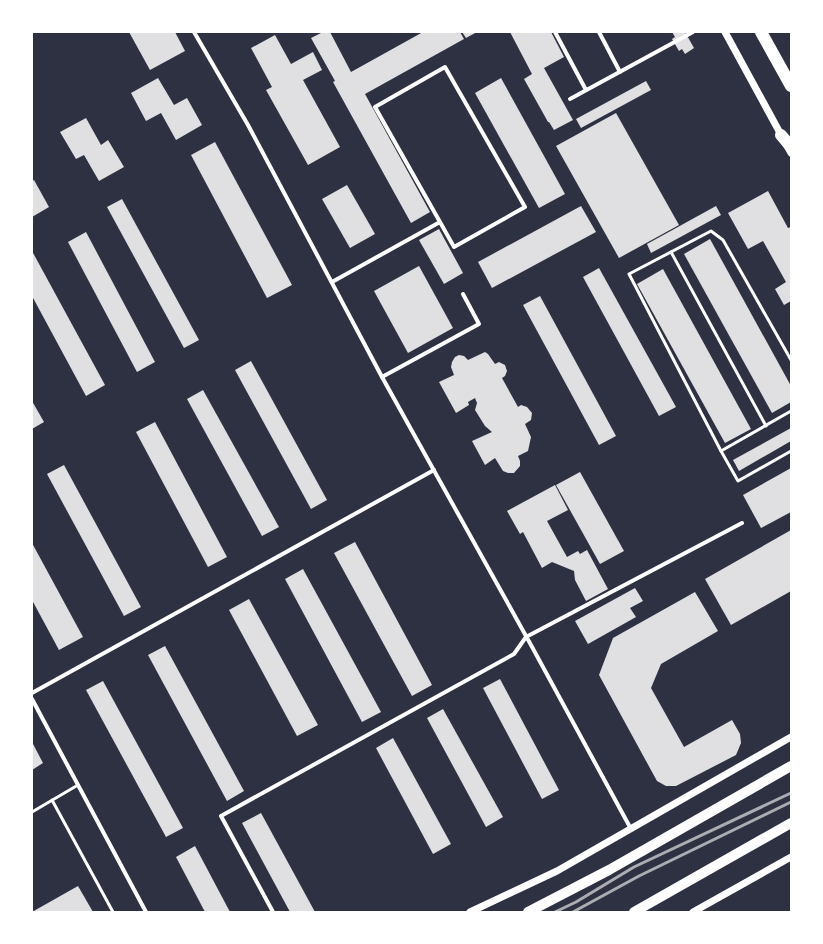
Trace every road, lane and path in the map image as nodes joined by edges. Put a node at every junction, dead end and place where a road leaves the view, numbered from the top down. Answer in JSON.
{"nodes":[{"id":1,"x":194,"y":32,"type":"edge"},
{"id":2,"x":555,"y":32,"type":"edge"},
{"id":3,"x":599,"y":32,"type":"edge"},
{"id":4,"x":693,"y":32,"type":"edge"},
{"id":5,"x":725,"y":32,"type":"edge"},
{"id":6,"x":761,"y":32,"type":"edge"},
{"id":7,"x":620,"y":72,"type":"junction"},
{"id":8,"x":791,"y":86,"type":"edge"},
{"id":9,"x":586,"y":90,"type":"junction"},
{"id":10,"x":570,"y":99,"type":"dead end"},
{"id":11,"x":781,"y":135,"type":"junction"},
{"id":12,"x":791,"y":147,"type":"edge"},
{"id":13,"x":791,"y":153,"type":"edge"},
{"id":14,"x":440,"y":222,"type":"junction"},
{"id":15,"x":671,"y":252,"type":"junction"},
{"id":16,"x":332,"y":282,"type":"junction"},
{"id":17,"x":463,"y":294,"type":"dead end"},
{"id":18,"x":791,"y":360,"type":"edge"},
{"id":19,"x":382,"y":377,"type":"junction"},
{"id":20,"x":791,"y":411,"type":"edge"},
{"id":21,"x":766,"y":426,"type":"junction"},
{"id":22,"x":721,"y":451,"type":"junction"},
{"id":23,"x":791,"y":451,"type":"edge"},
{"id":24,"x":434,"y":470,"type":"junction"},
{"id":25,"x":742,"y":522,"type":"dead end"},
{"id":26,"x":526,"y":637,"type":"junction"},
{"id":27,"x":32,"y":693,"type":"edge"},
{"id":28,"x":32,"y":699,"type":"edge"},
{"id":29,"x":791,"y":737,"type":"edge"},
{"id":30,"x":791,"y":766,"type":"edge"},
{"id":31,"x":78,"y":786,"type":"junction"},
{"id":32,"x":52,"y":800,"type":"junction"},
{"id":33,"x":32,"y":812,"type":"edge"},
{"id":34,"x":791,"y":823,"type":"edge"},
{"id":35,"x":631,"y":829,"type":"junction"},
{"id":36,"x":791,"y":857,"type":"edge"},
{"id":37,"x":113,"y":912,"type":"edge"},
{"id":38,"x":146,"y":912,"type":"edge"},
{"id":39,"x":273,"y":912,"type":"edge"},
{"id":40,"x":470,"y":912,"type":"edge"},
{"id":41,"x":528,"y":912,"type":"edge"},
{"id":42,"x":635,"y":912,"type":"edge"},
{"id":43,"x":693,"y":912,"type":"edge"}],
"edges":[{"from":1,"to":16,"type":"street"},
{"from":2,"to":9,"type":"street"},
{"from":3,"to":7,"type":"street"},
{"from":4,"to":7,"type":"street"},
{"from":5,"to":11,"type":"street"},
{"from":6,"to":8,"type":"highway"},
{"from":7,"to":9,"type":"street"},
{"from":9,"to":10,"type":"street"},
{"from":11,"to":12,"type":"highway"},
{"from":11,"to":13,"type":"street"},
{"from":14,"to":14,"type":"street"},
{"from":14,"to":16,"type":"street"},
{"from":15,"to":18,"type":"lane"},
{"from":15,"to":21,"type":"lane"},
{"from":15,"to":22,"type":"lane"},
{"from":16,"to":19,"type":"street"},
{"from":17,"to":19,"type":"street"},
{"from":19,"to":24,"type":"street"},
{"from":20,"to":21,"type":"lane"},
{"from":21,"to":22,"type":"lane"},
{"from":22,"to":23,"type":"lane"},
{"from":24,"to":26,"type":"street"},
{"from":24,"to":27,"type":"street"},
{"from":25,"to":26,"type":"street"},
{"from":26,"to":35,"type":"street"},
{"from":26,"to":39,"type":"street"},
{"from":28,"to":31,"type":"street"},
{"from":29,"to":35,"type":"street"},
{"from":30,"to":41,"type":"main road"},
{"from":31,"to":32,"type":"lane"},
{"from":31,"to":38,"type":"street"},
{"from":32,"to":33,"type":"lane"},
{"from":32,"to":37,"type":"lane"},
{"from":34,"to":42,"type":"main road"},
{"from":35,"to":40,"type":"street"},
{"from":36,"to":43,"type":"street"}]}
